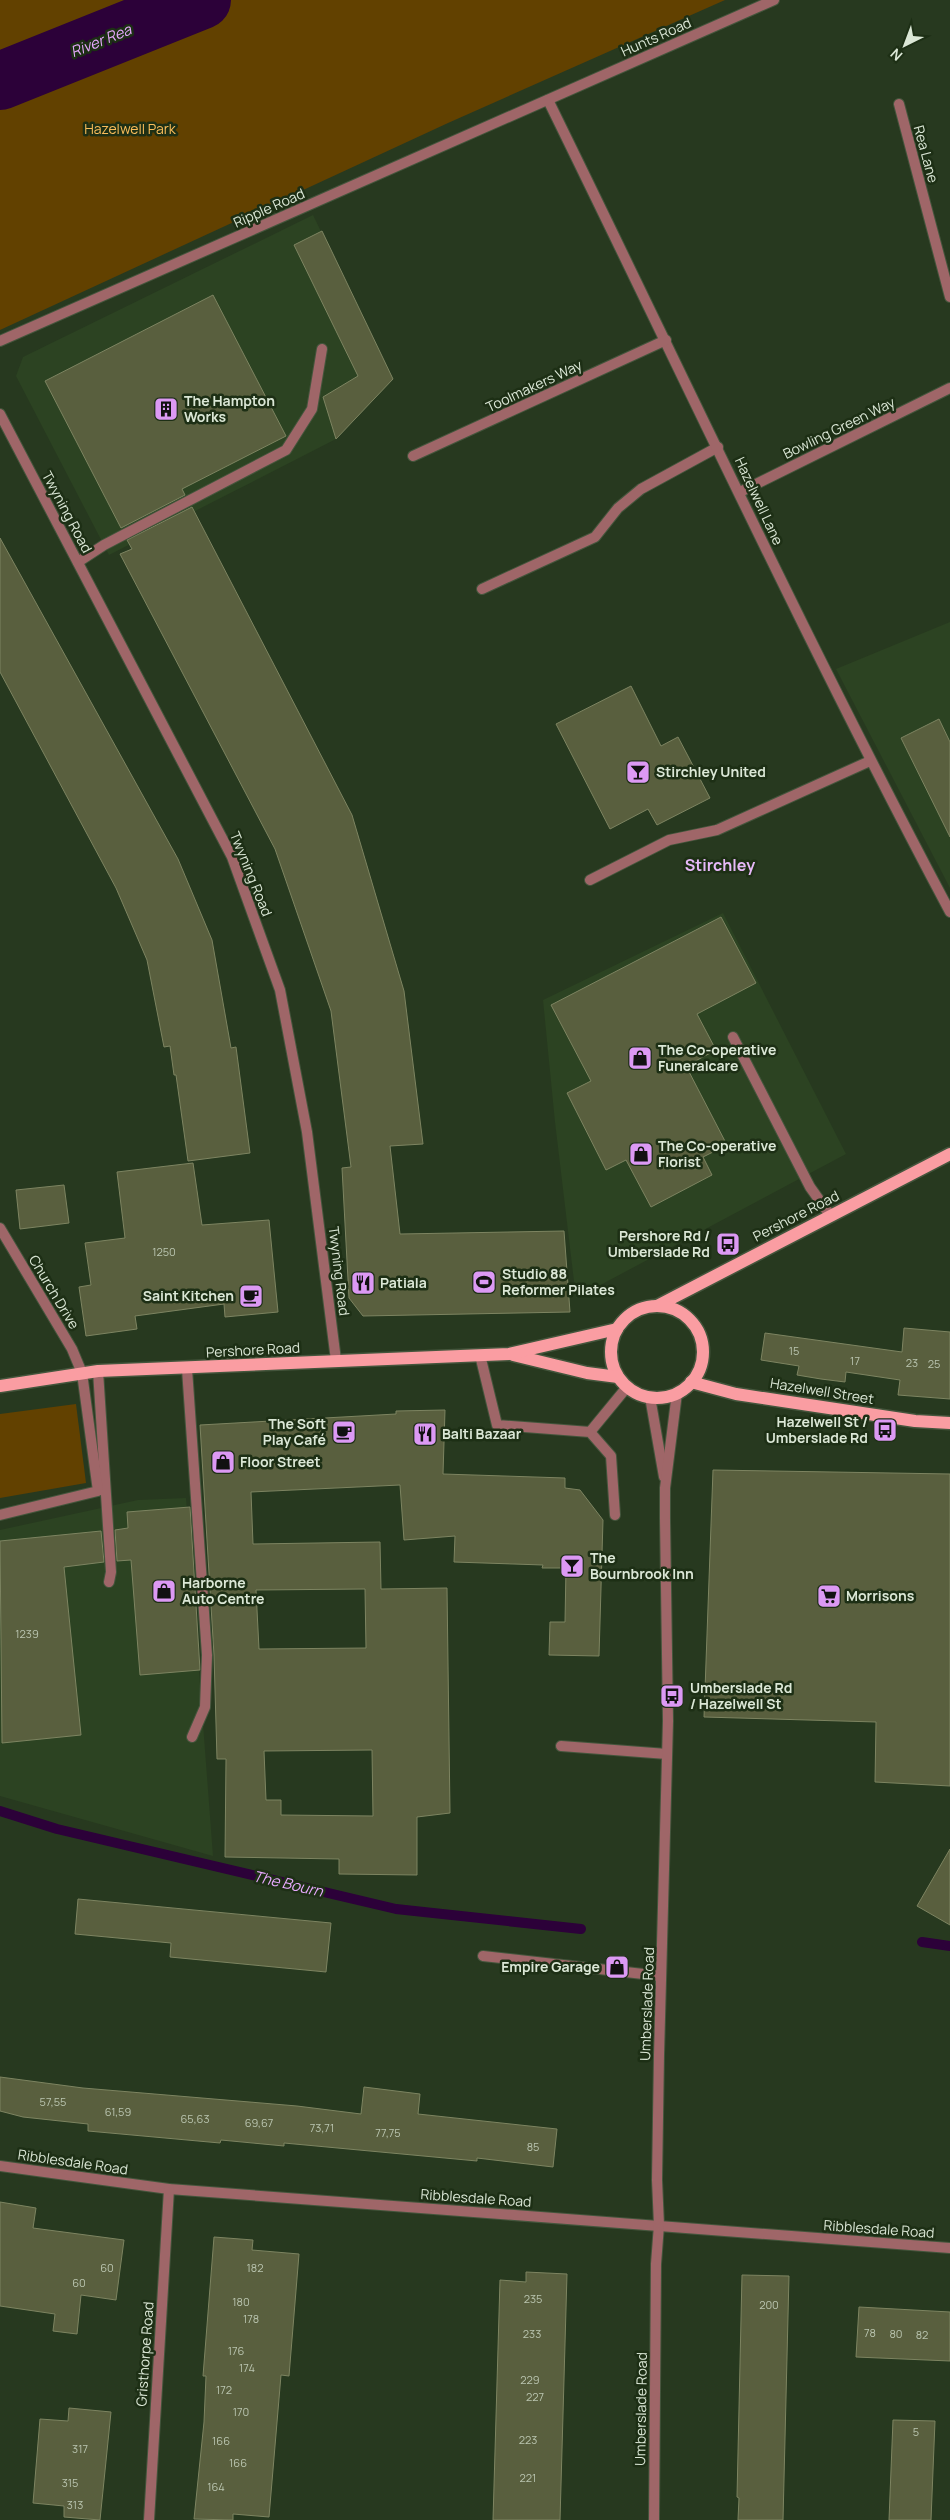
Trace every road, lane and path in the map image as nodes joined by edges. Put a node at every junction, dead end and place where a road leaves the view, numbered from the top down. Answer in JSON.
{"nodes":[{"id":1,"x":774,"y":0,"type":"edge"},
{"id":2,"x":548,"y":100,"type":"junction"},
{"id":3,"x":899,"y":104,"type":"dead end"},
{"id":4,"x":950,"y":297,"type":"edge"},
{"id":5,"x":666,"y":340,"type":"junction"},
{"id":6,"x":0,"y":341,"type":"edge"},
{"id":7,"x":322,"y":349,"type":"dead end"},
{"id":8,"x":950,"y":388,"type":"edge"},
{"id":9,"x":0,"y":414,"type":"edge"},
{"id":10,"x":718,"y":447,"type":"junction"},
{"id":11,"x":413,"y":456,"type":"dead end"},
{"id":12,"x":740,"y":492,"type":"junction"},
{"id":13,"x":78,"y":562,"type":"junction"},
{"id":14,"x":482,"y":589,"type":"dead end"},
{"id":15,"x":870,"y":761,"type":"junction"},
{"id":16,"x":590,"y":880,"type":"dead end"},
{"id":17,"x":950,"y":912,"type":"edge"},
{"id":18,"x":733,"y":1037,"type":"dead end"},
{"id":19,"x":950,"y":1154,"type":"edge"},
{"id":20,"x":830,"y":1216,"type":"junction"},
{"id":21,"x":0,"y":1228,"type":"edge"},
{"id":22,"x":657,"y":1306,"type":"junction"},
{"id":23,"x":617,"y":1329,"type":"junction"},
{"id":24,"x":509,"y":1354,"type":"junction"},
{"id":25,"x":480,"y":1355,"type":"junction"},
{"id":26,"x":336,"y":1360,"type":"junction"},
{"id":27,"x":187,"y":1369,"type":"junction"},
{"id":28,"x":98,"y":1371,"type":"junction"},
{"id":29,"x":82,"y":1373,"type":"junction"},
{"id":30,"x":618,"y":1377,"type":"junction"},
{"id":31,"x":691,"y":1382,"type":"junction"},
{"id":32,"x":0,"y":1386,"type":"edge"},
{"id":33,"x":627,"y":1387,"type":"junction"},
{"id":34,"x":678,"y":1393,"type":"junction"},
{"id":35,"x":650,"y":1397,"type":"junction"},
{"id":36,"x":950,"y":1423,"type":"edge"},
{"id":37,"x":590,"y":1432,"type":"junction"},
{"id":38,"x":665,"y":1488,"type":"junction"},
{"id":39,"x":0,"y":1515,"type":"edge"},
{"id":40,"x":615,"y":1515,"type":"dead end"},
{"id":41,"x":109,"y":1582,"type":"dead end"},
{"id":42,"x":192,"y":1737,"type":"dead end"},
{"id":43,"x":561,"y":1746,"type":"dead end"},
{"id":44,"x":667,"y":1754,"type":"junction"},
{"id":45,"x":483,"y":1956,"type":"dead end"},
{"id":46,"x":661,"y":1976,"type":"junction"},
{"id":47,"x":0,"y":2166,"type":"edge"},
{"id":48,"x":169,"y":2189,"type":"junction"},
{"id":49,"x":659,"y":2226,"type":"junction"},
{"id":50,"x":950,"y":2248,"type":"edge"},
{"id":51,"x":149,"y":2520,"type":"edge"},
{"id":52,"x":654,"y":2520,"type":"edge"}],
"edges":[{"from":1,"to":2,"type":"street","name":"Hunts Road"},
{"from":2,"to":5,"type":"street","name":"Hazelwell Lane"},
{"from":2,"to":6,"type":"street","name":"Ripple Road"},
{"from":3,"to":4,"type":"street","name":"Rea Lane"},
{"from":5,"to":10,"type":"street","name":"Hazelwell Lane"},
{"from":5,"to":11,"type":"street","name":"Toolmakers Way"},
{"from":7,"to":13,"type":"street"},
{"from":8,"to":12,"type":"street","name":"Bowling Green Way"},
{"from":9,"to":13,"type":"street","name":"Twyning Road"},
{"from":10,"to":12,"type":"street","name":"Hazelwell Lane"},
{"from":10,"to":14,"type":"street"},
{"from":12,"to":15,"type":"street","name":"Hazelwell Lane"},
{"from":13,"to":26,"type":"street","name":"Twyning Road"},
{"from":15,"to":16,"type":"street"},
{"from":15,"to":17,"type":"street","name":"Hazelwell Lane"},
{"from":18,"to":20,"type":"street"},
{"from":19,"to":20,"type":"main road","name":"Pershore Road"},
{"from":20,"to":22,"type":"main road","name":"Pershore Road"},
{"from":21,"to":29,"type":"street","name":"Church Drive"},
{"from":22,"to":23,"type":"main road"},
{"from":22,"to":31,"type":"main road"},
{"from":23,"to":24,"type":"main road","name":"Pershore Road"},
{"from":23,"to":30,"type":"main road"},
{"from":24,"to":25,"type":"main road","name":"Pershore Road"},
{"from":24,"to":30,"type":"main road","name":"Pershore Road"},
{"from":25,"to":26,"type":"main road","name":"Pershore Road"},
{"from":25,"to":37,"type":"street"},
{"from":26,"to":27,"type":"main road","name":"Pershore Road"},
{"from":27,"to":28,"type":"main road","name":"Pershore Road"},
{"from":27,"to":42,"type":"street"},
{"from":28,"to":29,"type":"main road","name":"Pershore Road"},
{"from":28,"to":41,"type":"street"},
{"from":29,"to":32,"type":"main road","name":"Pershore Road"},
{"from":29,"to":39,"type":"street","name":"Church Drive"},
{"from":30,"to":33,"type":"main road"},
{"from":31,"to":34,"type":"main road"},
{"from":31,"to":36,"type":"main road","name":"Hazelwell Street"},
{"from":33,"to":35,"type":"main road"},
{"from":33,"to":37,"type":"street"},
{"from":34,"to":35,"type":"main road"},
{"from":34,"to":38,"type":"street","name":"Umberslade Road"},
{"from":35,"to":38,"type":"street","name":"Umberslade Road"},
{"from":37,"to":40,"type":"street"},
{"from":38,"to":44,"type":"street","name":"Umberslade Road"},
{"from":43,"to":44,"type":"street"},
{"from":44,"to":46,"type":"street","name":"Umberslade Road"},
{"from":45,"to":46,"type":"street"},
{"from":46,"to":49,"type":"street","name":"Umberslade Road"},
{"from":47,"to":48,"type":"street","name":"Ribblesdale Road"},
{"from":48,"to":49,"type":"street","name":"Ribblesdale Road"},
{"from":48,"to":51,"type":"street","name":"Gristhorpe Road"},
{"from":49,"to":50,"type":"street","name":"Ribblesdale Road"},
{"from":49,"to":52,"type":"street","name":"Umberslade Road"}]}
